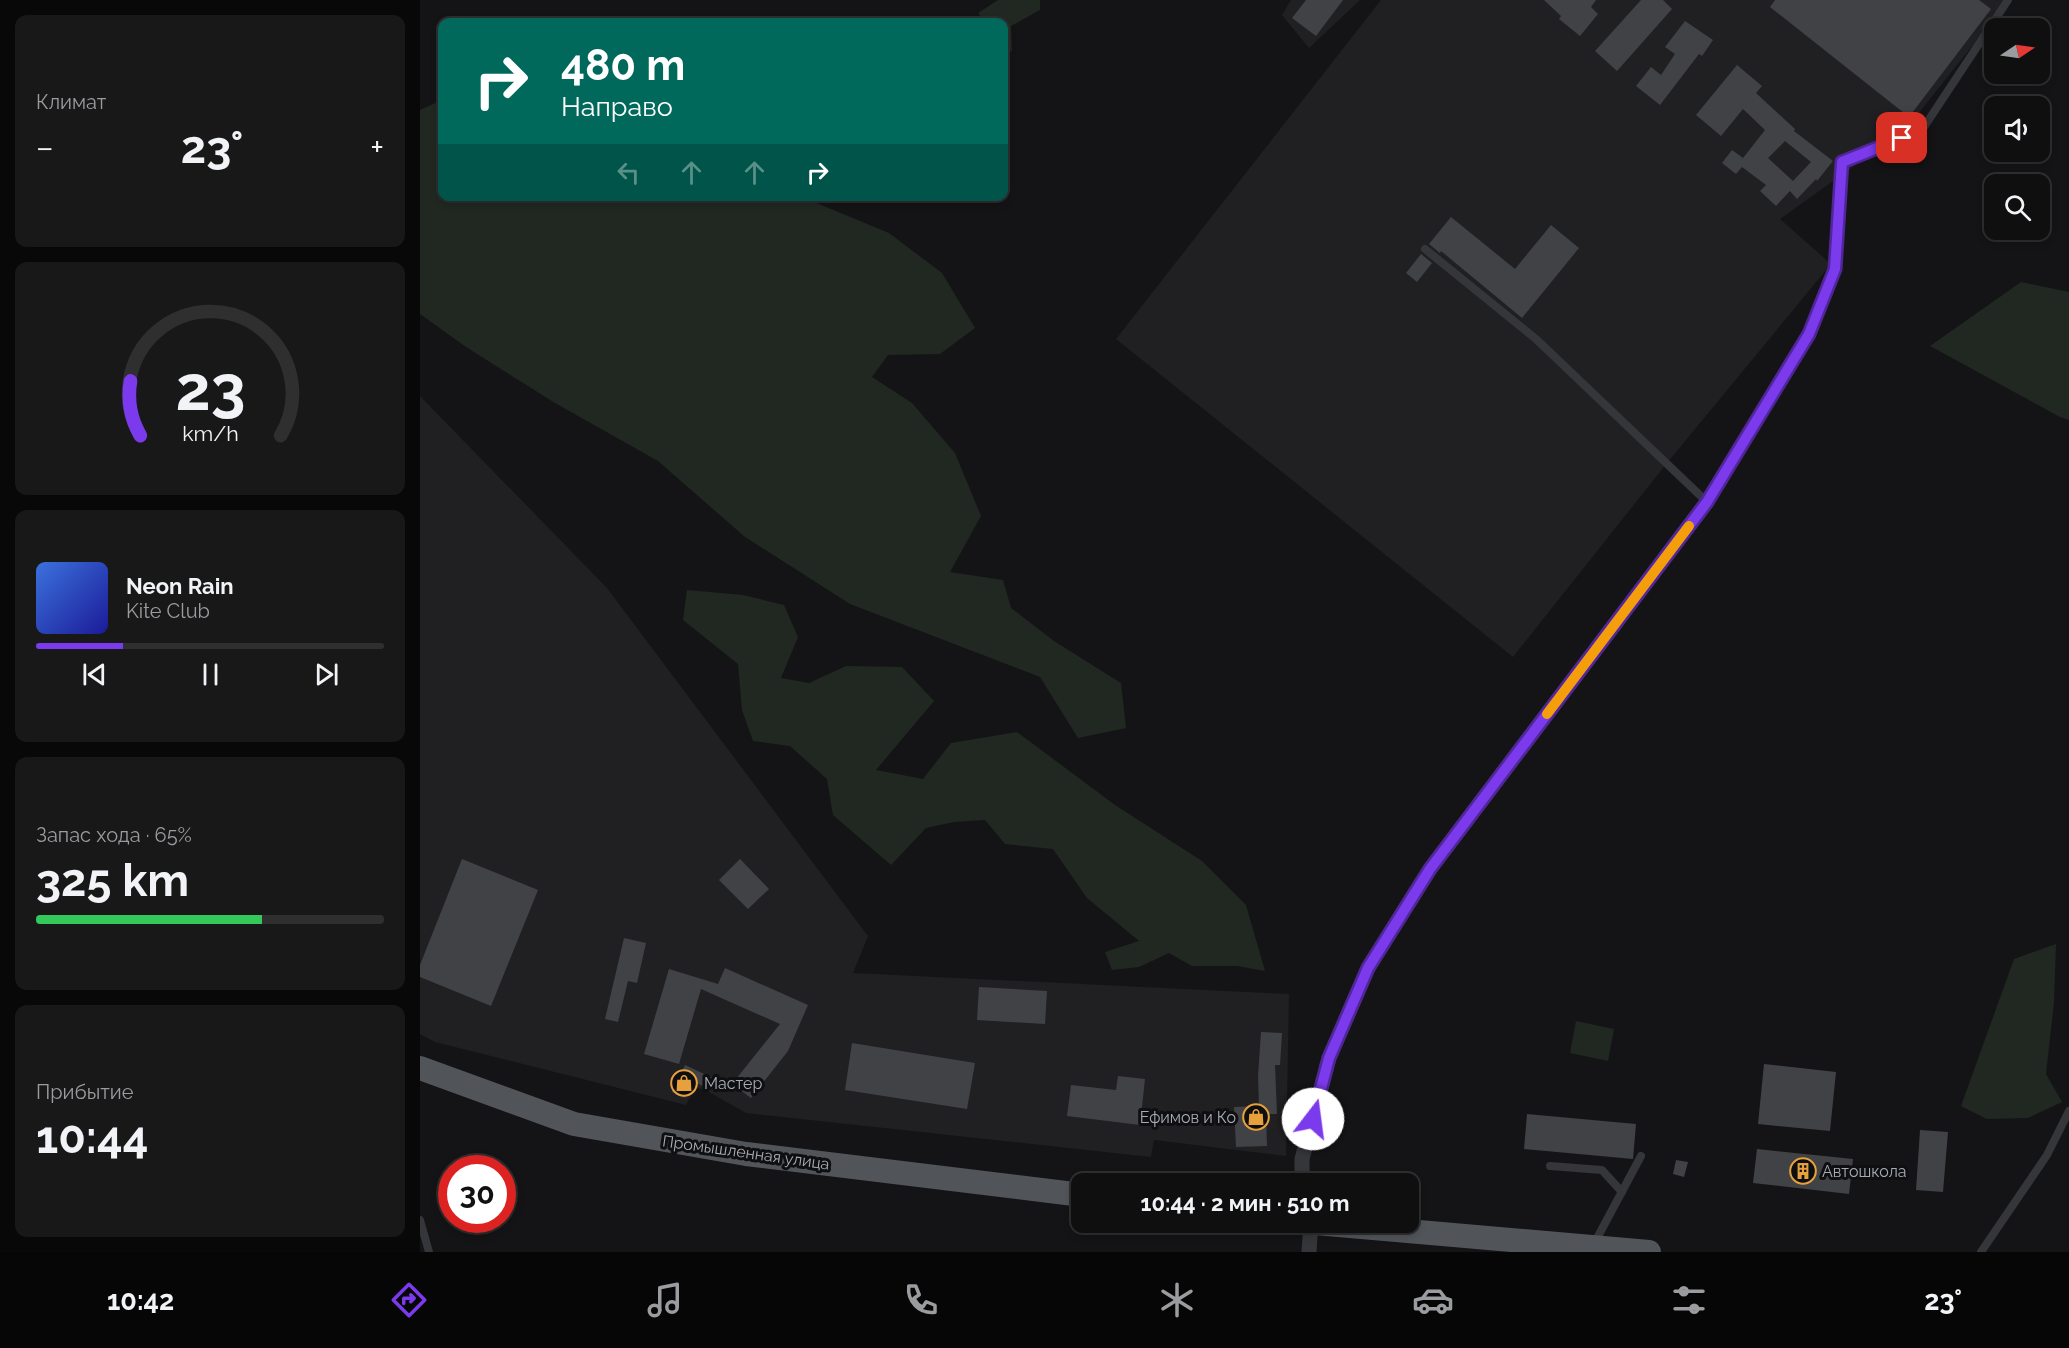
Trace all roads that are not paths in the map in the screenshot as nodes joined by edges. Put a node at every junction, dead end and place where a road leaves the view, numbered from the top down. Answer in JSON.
{"nodes":[{"id":1,"x":2008,"y":0,"type":"edge"},
{"id":2,"x":1425,"y":249,"type":"dead end"},
{"id":3,"x":1707,"y":502,"type":"junction"},
{"id":4,"x":420,"y":1068,"type":"edge"},
{"id":5,"x":2069,"y":1112,"type":"edge"},
{"id":6,"x":1641,"y":1156,"type":"dead end"},
{"id":7,"x":1550,"y":1166,"type":"dead end"},
{"id":8,"x":1302,"y":1173,"type":"edge"},
{"id":9,"x":1622,"y":1192,"type":"junction"},
{"id":10,"x":1071,"y":1194,"type":"edge"},
{"id":11,"x":420,"y":1220,"type":"edge"},
{"id":12,"x":1419,"y":1232,"type":"edge"},
{"id":13,"x":1309,"y":1233,"type":"edge"},
{"id":14,"x":1593,"y":1246,"type":"junction"},
{"id":15,"x":429,"y":1252,"type":"edge"},
{"id":16,"x":1309,"y":1252,"type":"edge"},
{"id":17,"x":1648,"y":1252,"type":"edge"},
{"id":18,"x":1981,"y":1252,"type":"edge"}],
"edges":[{"from":1,"to":3,"type":"lane"},
{"from":2,"to":3,"type":"lane"},
{"from":3,"to":8,"type":"street"},
{"from":4,"to":10,"type":"main road","name":"Промышленная улица"},
{"from":5,"to":18,"type":"lane"},
{"from":6,"to":9,"type":"lane"},
{"from":7,"to":9,"type":"lane"},
{"from":9,"to":14,"type":"lane"},
{"from":11,"to":15,"type":"lane"},
{"from":12,"to":14,"type":"main road"},
{"from":13,"to":16,"type":"street"},
{"from":14,"to":17,"type":"main road"}]}
